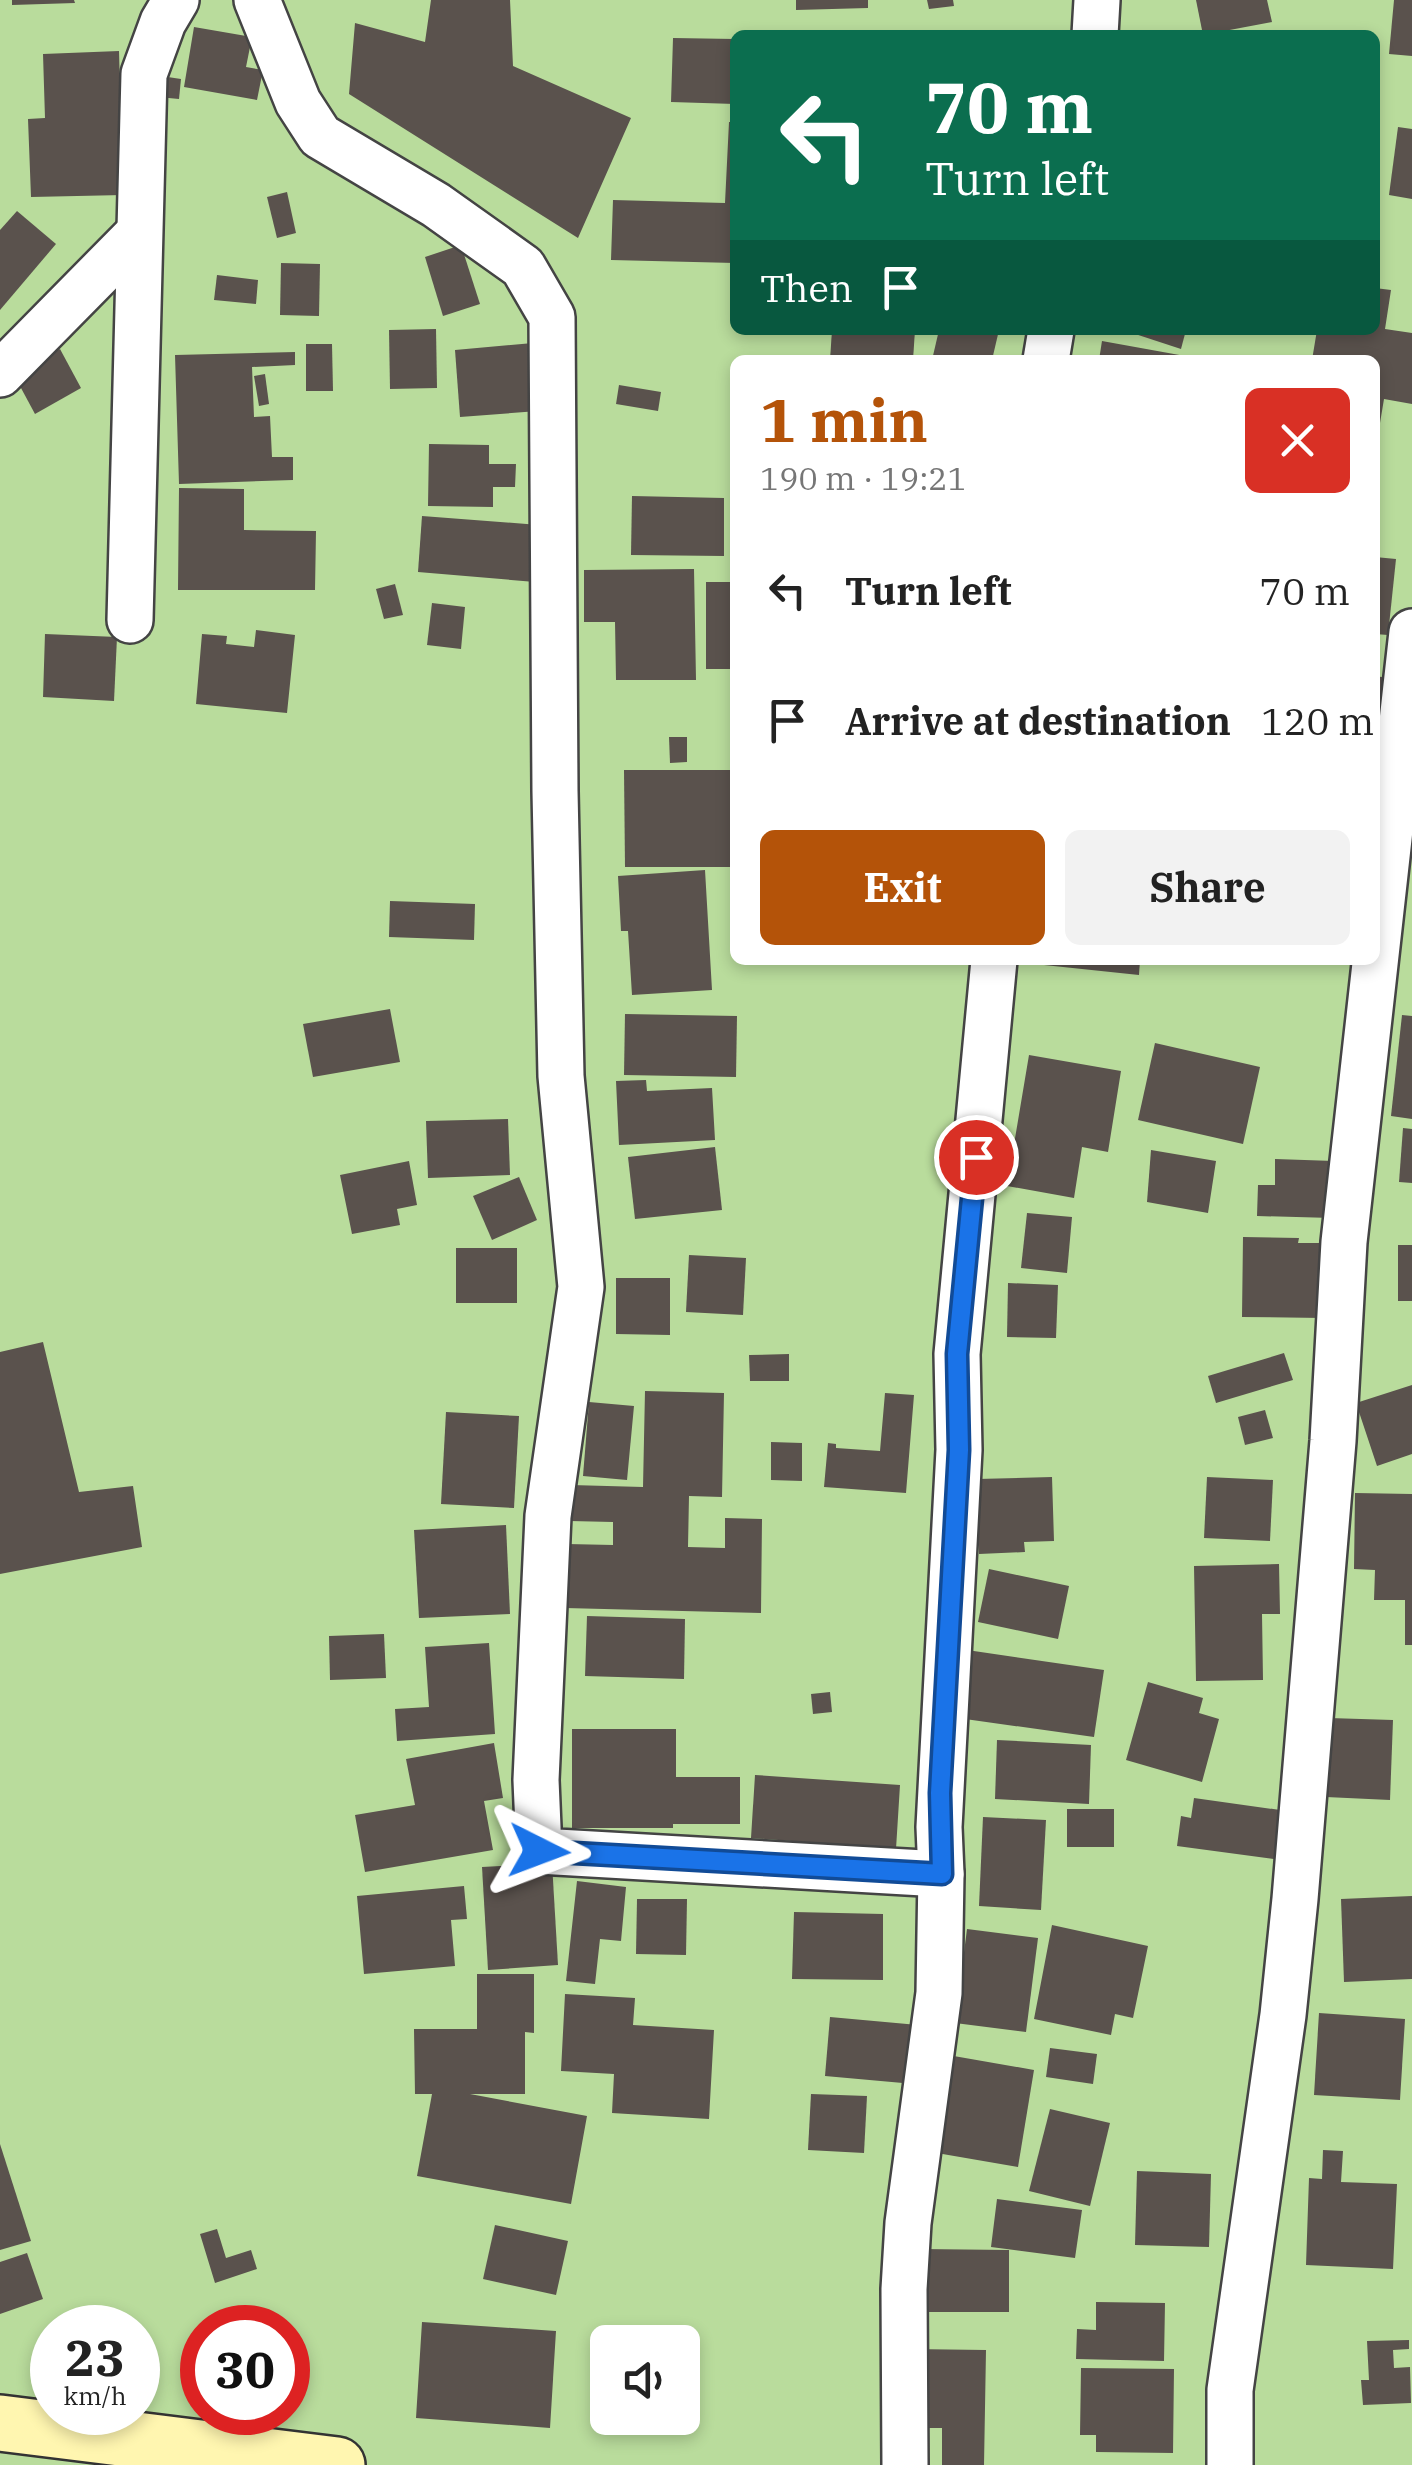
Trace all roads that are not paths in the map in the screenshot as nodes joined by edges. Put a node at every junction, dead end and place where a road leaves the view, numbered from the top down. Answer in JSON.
{"nodes":[{"id":1,"x":176,"y":0,"type":"edge"},
{"id":2,"x":257,"y":0,"type":"edge"},
{"id":3,"x":1097,"y":0,"type":"edge"},
{"id":4,"x":1095,"y":30,"type":"edge"},
{"id":5,"x":138,"y":234,"type":"junction"},
{"id":6,"x":0,"y":374,"type":"edge"},
{"id":7,"x":130,"y":620,"type":"dead end"},
{"id":8,"x":1412,"y":632,"type":"edge"},
{"id":9,"x":1380,"y":945,"type":"edge"},
{"id":10,"x":994,"y":965,"type":"edge"},
{"id":11,"x":1378,"y":965,"type":"edge"},
{"id":12,"x":942,"y":1874,"type":"junction"},
{"id":13,"x":0,"y":2423,"type":"edge"},
{"id":14,"x":336,"y":2465,"type":"edge"},
{"id":15,"x":905,"y":2465,"type":"edge"},
{"id":16,"x":1230,"y":2465,"type":"edge"}],
"edges":[{"from":1,"to":5,"type":"street"},
{"from":2,"to":12,"type":"street"},
{"from":3,"to":4,"type":"street"},
{"from":5,"to":6,"type":"street"},
{"from":5,"to":7,"type":"street"},
{"from":8,"to":9,"type":"street"},
{"from":10,"to":12,"type":"street"},
{"from":11,"to":16,"type":"street"},
{"from":12,"to":15,"type":"street"},
{"from":13,"to":14,"type":"main road"}]}
